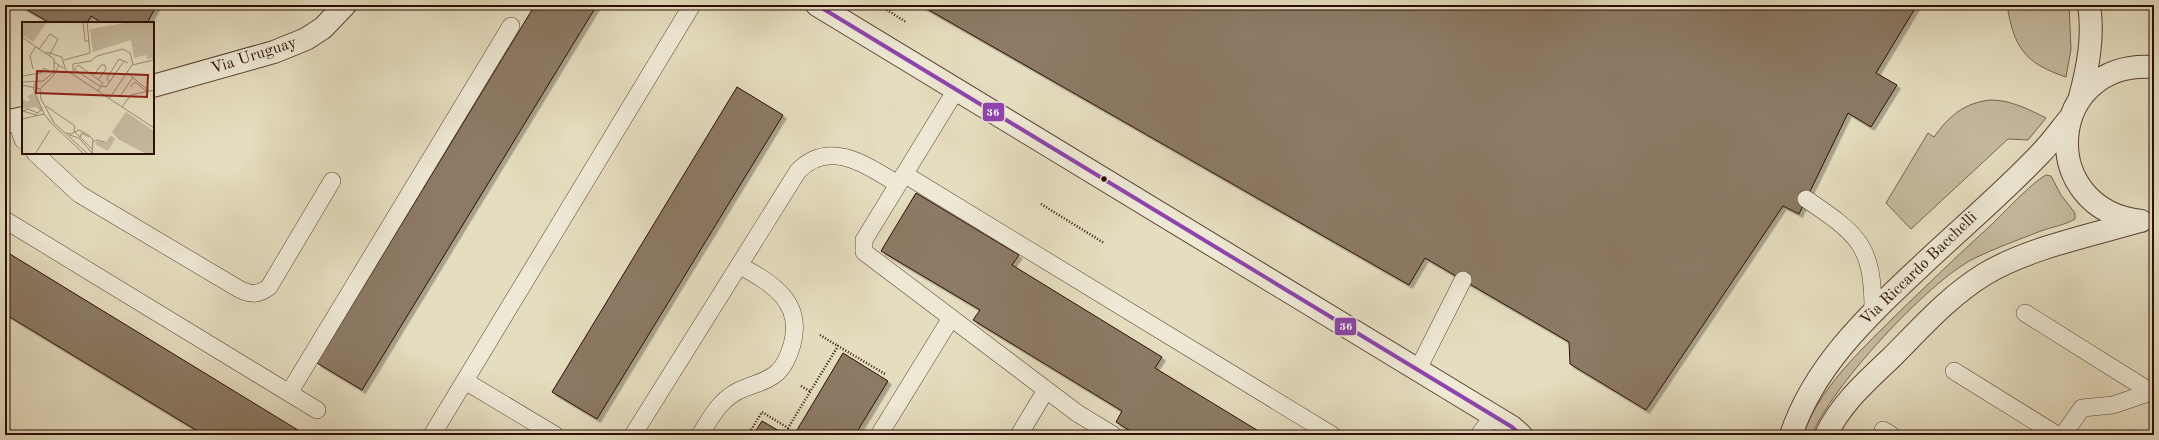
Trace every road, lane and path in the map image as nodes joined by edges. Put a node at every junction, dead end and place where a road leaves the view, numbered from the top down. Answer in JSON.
{"nodes":[{"id":1,"x":344,"y":5,"type":"edge"},
{"id":2,"x":692,"y":5,"type":"edge"},
{"id":3,"x":817,"y":5,"type":"edge"},
{"id":4,"x":879,"y":5,"type":"edge"},
{"id":5,"x":2089,"y":5,"type":"edge"},
{"id":6,"x":906,"y":22,"type":"dead end"},
{"id":7,"x":511,"y":26,"type":"dead end"},
{"id":8,"x":2154,"y":66,"type":"edge"},
{"id":9,"x":154,"y":86,"type":"edge"},
{"id":10,"x":956,"y":90,"type":"junction"},
{"id":11,"x":2080,"y":97,"type":"junction"},
{"id":12,"x":2069,"y":119,"type":"junction"},
{"id":13,"x":15,"y":120,"type":"edge"},
{"id":14,"x":22,"y":138,"type":"edge"},
{"id":15,"x":36,"y":154,"type":"edge"},
{"id":16,"x":901,"y":179,"type":"junction"},
{"id":17,"x":332,"y":181,"type":"dead end"},
{"id":18,"x":1806,"y":199,"type":"dead end"},
{"id":19,"x":1041,"y":204,"type":"dead end"},
{"id":20,"x":5,"y":220,"type":"edge"},
{"id":21,"x":2147,"y":220,"type":"edge"},
{"id":22,"x":1104,"y":243,"type":"dead end"},
{"id":23,"x":739,"y":265,"type":"junction"},
{"id":24,"x":1463,"y":280,"type":"dead end"},
{"id":25,"x":1873,"y":311,"type":"junction"},
{"id":26,"x":2025,"y":313,"type":"dead end"},
{"id":27,"x":950,"y":318,"type":"junction"},
{"id":28,"x":1417,"y":371,"type":"junction"},
{"id":29,"x":1954,"y":371,"type":"dead end"},
{"id":30,"x":465,"y":381,"type":"junction"},
{"id":31,"x":908,"y":388,"type":"junction"},
{"id":32,"x":1046,"y":390,"type":"junction"},
{"id":33,"x":2153,"y":391,"type":"edge"},
{"id":34,"x":289,"y":393,"type":"junction"},
{"id":35,"x":317,"y":410,"type":"dead end"},
{"id":36,"x":1509,"y":426,"type":"edge"},
{"id":37,"x":432,"y":435,"type":"edge"},
{"id":38,"x":555,"y":435,"type":"edge"},
{"id":39,"x":633,"y":435,"type":"edge"},
{"id":40,"x":700,"y":435,"type":"edge"},
{"id":41,"x":748,"y":435,"type":"edge"},
{"id":42,"x":879,"y":435,"type":"edge"},
{"id":43,"x":1019,"y":435,"type":"edge"},
{"id":44,"x":1113,"y":435,"type":"edge"},
{"id":45,"x":1332,"y":435,"type":"edge"},
{"id":46,"x":1479,"y":435,"type":"edge"},
{"id":47,"x":1537,"y":435,"type":"edge"},
{"id":48,"x":1791,"y":435,"type":"edge"},
{"id":49,"x":1826,"y":435,"type":"edge"},
{"id":50,"x":2057,"y":435,"type":"edge"},
{"id":51,"x":2063,"y":435,"type":"edge"}],
"edges":[{"from":1,"to":9,"type":"street","name":"Via Uruguay"},
{"from":2,"to":30,"type":"lane"},
{"from":3,"to":10,"type":"street"},
{"from":4,"to":6,"type":"path"},
{"from":5,"to":11,"type":"street"},
{"from":7,"to":34,"type":"lane"},
{"from":8,"to":11,"type":"street"},
{"from":10,"to":16,"type":"lane"},
{"from":10,"to":28,"type":"street"},
{"from":11,"to":12,"type":"street"},
{"from":12,"to":21,"type":"street"},
{"from":12,"to":25,"type":"street","name":"Via Riccardo Bacchelli"},
{"from":13,"to":14,"type":"lane"},
{"from":15,"to":17,"type":"lane"},
{"from":16,"to":23,"type":"lane"},
{"from":16,"to":27,"type":"lane"},
{"from":16,"to":45,"type":"lane"},
{"from":18,"to":25,"type":"lane"},
{"from":19,"to":22,"type":"path"},
{"from":20,"to":34,"type":"lane"},
{"from":21,"to":49,"type":"street"},
{"from":23,"to":39,"type":"lane"},
{"from":23,"to":40,"type":"lane"},
{"from":24,"to":28,"type":"lane"},
{"from":25,"to":48,"type":"street","name":"Via Riccardo Bacchelli"},
{"from":26,"to":33,"type":"lane"},
{"from":27,"to":31,"type":"lane"},
{"from":27,"to":32,"type":"lane"},
{"from":28,"to":36,"type":"street"},
{"from":29,"to":50,"type":"lane"},
{"from":30,"to":37,"type":"lane"},
{"from":30,"to":38,"type":"lane"},
{"from":31,"to":41,"type":"path"},
{"from":31,"to":42,"type":"lane"},
{"from":32,"to":43,"type":"lane"},
{"from":32,"to":44,"type":"lane"},
{"from":33,"to":51,"type":"lane"},
{"from":34,"to":35,"type":"lane"},
{"from":36,"to":46,"type":"lane"},
{"from":36,"to":47,"type":"street"}]}
